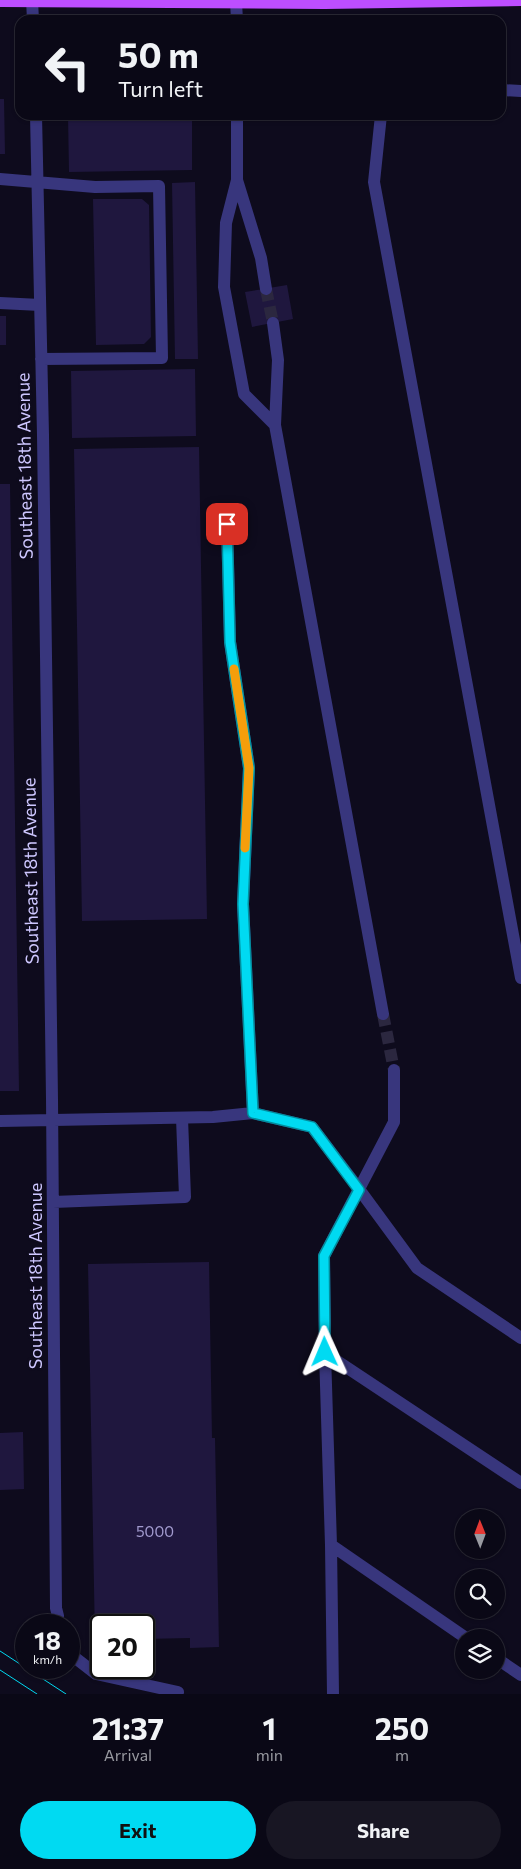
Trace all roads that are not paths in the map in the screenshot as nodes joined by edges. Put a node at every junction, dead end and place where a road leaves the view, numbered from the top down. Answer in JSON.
{"nodes":[{"id":1,"x":32,"y":0,"type":"edge"},
{"id":2,"x":521,"y":0,"type":"edge"},
{"id":3,"x":0,"y":1,"type":"edge"},
{"id":4,"x":236,"y":2,"type":"junction"},
{"id":5,"x":33,"y":15,"type":"edge"},
{"id":6,"x":236,"y":15,"type":"edge"},
{"id":7,"x":506,"y":90,"type":"edge"},
{"id":8,"x":521,"y":91,"type":"edge"},
{"id":9,"x":36,"y":120,"type":"edge"},
{"id":10,"x":237,"y":120,"type":"edge"},
{"id":11,"x":380,"y":120,"type":"edge"},
{"id":12,"x":0,"y":179,"type":"edge"},
{"id":13,"x":237,"y":180,"type":"junction"},
{"id":14,"x":38,"y":182,"type":"junction"},
{"id":15,"x":266,"y":289,"type":"tunnel mouth"},
{"id":16,"x":0,"y":303,"type":"edge"},
{"id":17,"x":40,"y":305,"type":"junction"},
{"id":18,"x":272,"y":323,"type":"tunnel mouth"},
{"id":19,"x":41,"y":359,"type":"junction"},
{"id":20,"x":275,"y":426,"type":"junction"},
{"id":21,"x":227,"y":524,"type":"dead end"},
{"id":22,"x":521,"y":978,"type":"edge"},
{"id":23,"x":383,"y":1014,"type":"tunnel mouth"},
{"id":24,"x":394,"y":1070,"type":"tunnel mouth"},
{"id":25,"x":253,"y":1113,"type":"junction"},
{"id":26,"x":182,"y":1118,"type":"junction"},
{"id":27,"x":52,"y":1120,"type":"junction"},
{"id":28,"x":0,"y":1121,"type":"edge"},
{"id":29,"x":359,"y":1190,"type":"junction"},
{"id":30,"x":53,"y":1202,"type":"junction"},
{"id":31,"x":521,"y":1338,"type":"edge"},
{"id":32,"x":325,"y":1352,"type":"junction"},
{"id":33,"x":521,"y":1483,"type":"edge"},
{"id":34,"x":331,"y":1545,"type":"junction"},
{"id":35,"x":58,"y":1614,"type":"edge"},
{"id":36,"x":455,"y":1630,"type":"edge"},
{"id":37,"x":80,"y":1662,"type":"edge"},
{"id":38,"x":505,"y":1664,"type":"edge"},
{"id":39,"x":521,"y":1675,"type":"edge"},
{"id":40,"x":178,"y":1692,"type":"dead end"},
{"id":41,"x":333,"y":1694,"type":"edge"}],
"edges":[{"from":1,"to":3,"type":"main road"},
{"from":1,"to":4,"type":"main road"},
{"from":1,"to":5,"type":"street"},
{"from":2,"to":4,"type":"main road"},
{"from":4,"to":6,"type":"street"},
{"from":7,"to":8,"type":"street"},
{"from":9,"to":14,"type":"street","name":"Southeast 18th Avenue"},
{"from":10,"to":13,"type":"street"},
{"from":11,"to":22,"type":"street"},
{"from":12,"to":14,"type":"street"},
{"from":13,"to":15,"type":"street"},
{"from":13,"to":20,"type":"street"},
{"from":14,"to":17,"type":"street","name":"Southeast 18th Avenue"},
{"from":14,"to":19,"type":"street"},
{"from":16,"to":17,"type":"street"},
{"from":17,"to":19,"type":"street","name":"Southeast 18th Avenue"},
{"from":18,"to":20,"type":"street"},
{"from":19,"to":27,"type":"street","name":"Southeast 18th Avenue"},
{"from":20,"to":23,"type":"street"},
{"from":21,"to":25,"type":"street"},
{"from":24,"to":29,"type":"street"},
{"from":25,"to":26,"type":"street"},
{"from":25,"to":29,"type":"street"},
{"from":26,"to":27,"type":"street"},
{"from":26,"to":30,"type":"street"},
{"from":27,"to":28,"type":"street"},
{"from":27,"to":30,"type":"street","name":"Southeast 18th Avenue"},
{"from":29,"to":31,"type":"street"},
{"from":29,"to":32,"type":"street"},
{"from":30,"to":35,"type":"street","name":"Southeast 18th Avenue"},
{"from":32,"to":33,"type":"street"},
{"from":32,"to":34,"type":"street"},
{"from":34,"to":36,"type":"street"},
{"from":34,"to":41,"type":"street"},
{"from":37,"to":40,"type":"street"},
{"from":38,"to":39,"type":"street"}]}
